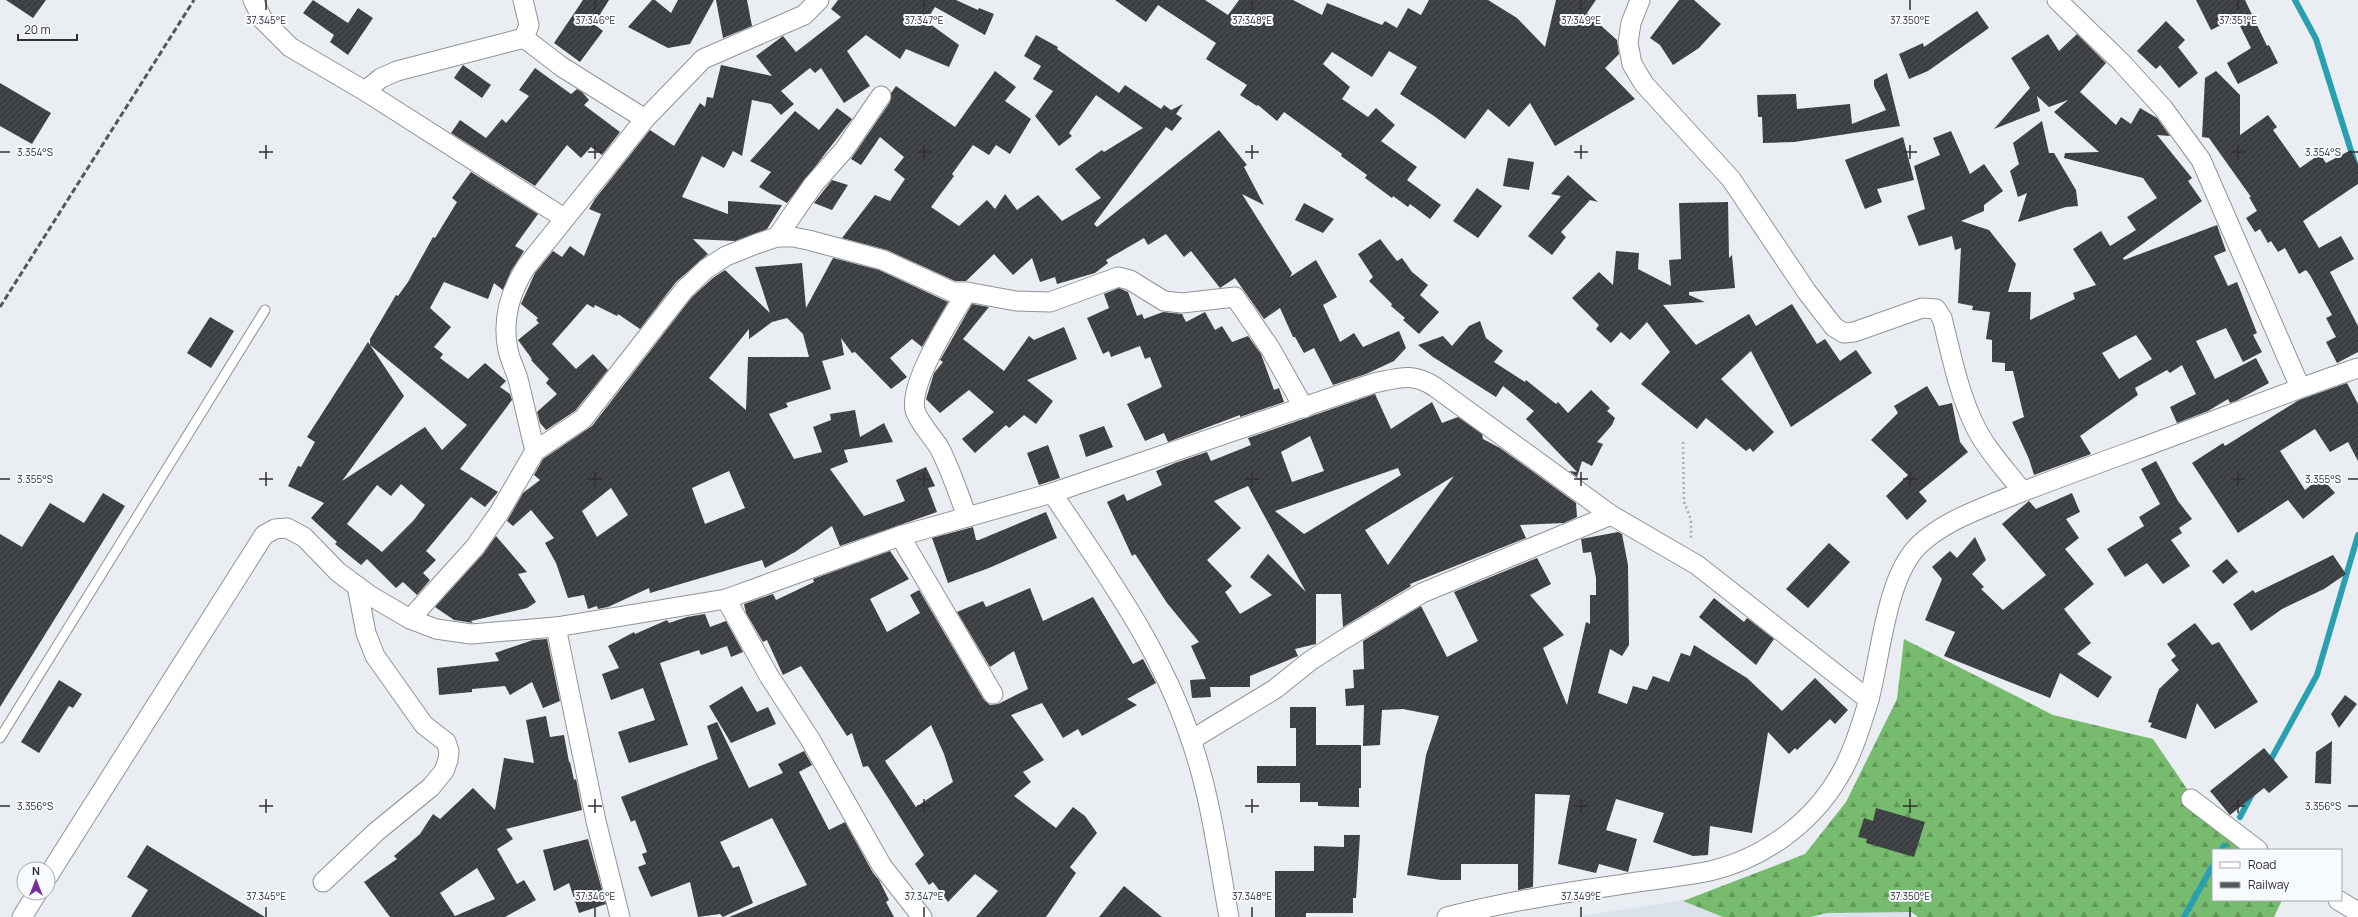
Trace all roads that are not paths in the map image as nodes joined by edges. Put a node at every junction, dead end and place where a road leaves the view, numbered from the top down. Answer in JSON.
{"nodes":[{"id":1,"x":253,"y":0,"type":"edge"},
{"id":2,"x":522,"y":0,"type":"edge"},
{"id":3,"x":819,"y":0,"type":"edge"},
{"id":4,"x":1640,"y":0,"type":"edge"},
{"id":5,"x":2057,"y":0,"type":"edge"},
{"id":6,"x":524,"y":38,"type":"junction"},
{"id":7,"x":365,"y":91,"type":"junction"},
{"id":8,"x":881,"y":96,"type":"dead end"},
{"id":9,"x":645,"y":119,"type":"junction"},
{"id":10,"x":564,"y":218,"type":"junction"},
{"id":11,"x":777,"y":237,"type":"junction"},
{"id":12,"x":967,"y":292,"type":"junction"},
{"id":13,"x":265,"y":310,"type":"dead end"},
{"id":14,"x":2358,"y":368,"type":"edge"},
{"id":15,"x":2300,"y":387,"type":"junction"},
{"id":16,"x":1304,"y":408,"type":"junction"},
{"id":17,"x":535,"y":451,"type":"junction"},
{"id":18,"x":2022,"y":491,"type":"junction"},
{"id":19,"x":1052,"y":493,"type":"junction"},
{"id":20,"x":1610,"y":515,"type":"junction"},
{"id":21,"x":967,"y":517,"type":"junction"},
{"id":22,"x":900,"y":536,"type":"junction"},
{"id":23,"x":357,"y":586,"type":"junction"},
{"id":24,"x":726,"y":599,"type":"junction"},
{"id":25,"x":410,"y":619,"type":"junction"},
{"id":26,"x":556,"y":627,"type":"junction"},
{"id":27,"x":993,"y":694,"type":"dead end"},
{"id":28,"x":1868,"y":700,"type":"junction"},
{"id":29,"x":0,"y":738,"type":"edge"},
{"id":30,"x":1191,"y":740,"type":"junction"},
{"id":31,"x":2191,"y":799,"type":"dead end"},
{"id":32,"x":2257,"y":849,"type":"edge"},
{"id":33,"x":56,"y":863,"type":"edge"},
{"id":34,"x":323,"y":882,"type":"dead end"},
{"id":35,"x":32,"y":901,"type":"edge"},
{"id":36,"x":2340,"y":901,"type":"edge"},
{"id":37,"x":2358,"y":912,"type":"edge"},
{"id":38,"x":22,"y":917,"type":"edge"},
{"id":39,"x":620,"y":917,"type":"edge"},
{"id":40,"x":922,"y":917,"type":"edge"},
{"id":41,"x":1229,"y":917,"type":"edge"},
{"id":42,"x":1447,"y":917,"type":"edge"}],
"edges":[{"from":1,"to":7,"type":"street"},
{"from":2,"to":6,"type":"street"},
{"from":3,"to":9,"type":"street"},
{"from":4,"to":18,"type":"street"},
{"from":5,"to":15,"type":"street"},
{"from":6,"to":7,"type":"street"},
{"from":6,"to":9,"type":"street"},
{"from":7,"to":10,"type":"street"},
{"from":8,"to":11,"type":"street"},
{"from":9,"to":10,"type":"street"},
{"from":10,"to":17,"type":"street"},
{"from":11,"to":12,"type":"street"},
{"from":11,"to":17,"type":"street"},
{"from":12,"to":16,"type":"street"},
{"from":12,"to":21,"type":"street"},
{"from":13,"to":29,"type":"lane"},
{"from":14,"to":15,"type":"street"},
{"from":15,"to":18,"type":"street"},
{"from":16,"to":19,"type":"street"},
{"from":16,"to":20,"type":"street"},
{"from":17,"to":25,"type":"street"},
{"from":18,"to":28,"type":"street"},
{"from":19,"to":21,"type":"street"},
{"from":19,"to":30,"type":"street"},
{"from":20,"to":28,"type":"street"},
{"from":20,"to":30,"type":"street"},
{"from":21,"to":22,"type":"street"},
{"from":22,"to":24,"type":"street"},
{"from":22,"to":27,"type":"street"},
{"from":23,"to":25,"type":"street"},
{"from":23,"to":33,"type":"street"},
{"from":23,"to":34,"type":"street"},
{"from":24,"to":26,"type":"street"},
{"from":24,"to":40,"type":"street"},
{"from":25,"to":26,"type":"street"},
{"from":26,"to":39,"type":"street"},
{"from":28,"to":42,"type":"street"},
{"from":30,"to":41,"type":"street"},
{"from":31,"to":32,"type":"street"},
{"from":35,"to":38,"type":"street"},
{"from":36,"to":37,"type":"street"}]}
